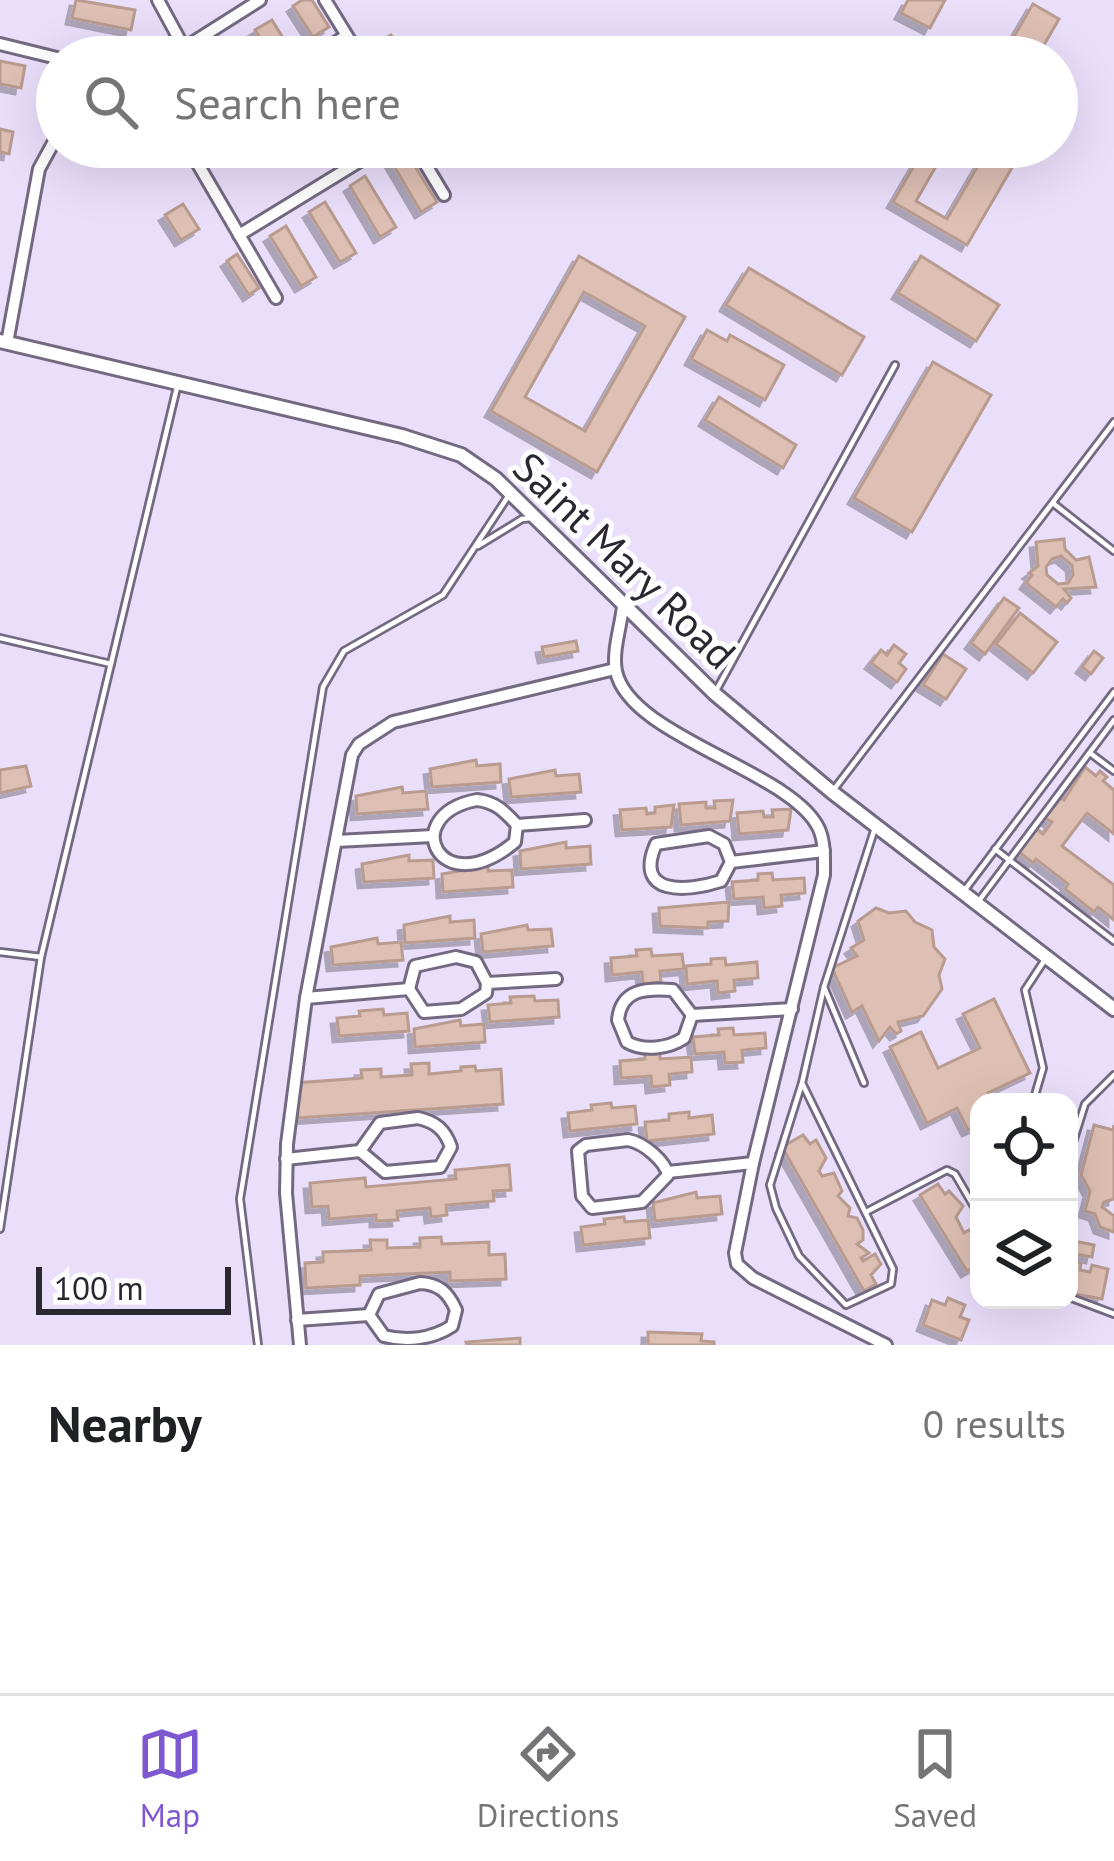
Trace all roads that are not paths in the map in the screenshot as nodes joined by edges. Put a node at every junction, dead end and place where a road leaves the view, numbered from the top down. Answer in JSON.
{"nodes":[{"id":1,"x":158,"y":0,"type":"edge"},
{"id":2,"x":260,"y":0,"type":"edge"},
{"id":3,"x":325,"y":0,"type":"edge"},
{"id":4,"x":178,"y":36,"type":"edge"},
{"id":5,"x":203,"y":36,"type":"edge"},
{"id":6,"x":346,"y":36,"type":"edge"},
{"id":7,"x":0,"y":44,"type":"edge"},
{"id":8,"x":36,"y":53,"type":"edge"},
{"id":9,"x":39,"y":168,"type":"edge"},
{"id":10,"x":200,"y":168,"type":"edge"},
{"id":11,"x":349,"y":168,"type":"edge"},
{"id":12,"x":428,"y":168,"type":"edge"},
{"id":13,"x":444,"y":195,"type":"dead end"},
{"id":14,"x":239,"y":235,"type":"junction"},
{"id":15,"x":276,"y":298,"type":"dead end"},
{"id":16,"x":3,"y":342,"type":"edge"},
{"id":17,"x":896,"y":365,"type":"dead end"},
{"id":18,"x":178,"y":383,"type":"junction"},
{"id":19,"x":1114,"y":422,"type":"edge"},
{"id":20,"x":511,"y":492,"type":"junction"},
{"id":21,"x":1054,"y":504,"type":"junction"},
{"id":22,"x":537,"y":517,"type":"junction"},
{"id":23,"x":477,"y":546,"type":"junction"},
{"id":24,"x":1114,"y":551,"type":"edge"},
{"id":25,"x":623,"y":606,"type":"junction"},
{"id":26,"x":0,"y":638,"type":"edge"},
{"id":27,"x":111,"y":664,"type":"junction"},
{"id":28,"x":615,"y":668,"type":"junction"},
{"id":29,"x":1114,"y":692,"type":"edge"},
{"id":30,"x":715,"y":694,"type":"junction"},
{"id":31,"x":1114,"y":719,"type":"edge"},
{"id":32,"x":1091,"y":722,"type":"junction"},
{"id":33,"x":1104,"y":733,"type":"junction"},
{"id":34,"x":1089,"y":753,"type":"junction"},
{"id":35,"x":1114,"y":771,"type":"edge"},
{"id":36,"x":832,"y":792,"type":"junction"},
{"id":37,"x":585,"y":820,"type":"dead end"},
{"id":38,"x":517,"y":826,"type":"junction"},
{"id":39,"x":876,"y":826,"type":"junction"},
{"id":40,"x":433,"y":836,"type":"junction"},
{"id":41,"x":336,"y":841,"type":"junction"},
{"id":42,"x":995,"y":849,"type":"junction"},
{"id":43,"x":824,"y":851,"type":"junction"},
{"id":44,"x":1010,"y":860,"type":"junction"},
{"id":45,"x":731,"y":862,"type":"junction"},
{"id":46,"x":964,"y":891,"type":"junction"},
{"id":47,"x":978,"y":902,"type":"junction"},
{"id":48,"x":1114,"y":940,"type":"edge"},
{"id":49,"x":0,"y":952,"type":"edge"},
{"id":50,"x":1048,"y":956,"type":"junction"},
{"id":51,"x":41,"y":957,"type":"junction"},
{"id":52,"x":556,"y":979,"type":"dead end"},
{"id":53,"x":487,"y":983,"type":"junction"},
{"id":54,"x":824,"y":987,"type":"junction"},
{"id":55,"x":409,"y":989,"type":"junction"},
{"id":56,"x":306,"y":998,"type":"junction"},
{"id":57,"x":792,"y":1009,"type":"junction"},
{"id":58,"x":1114,"y":1009,"type":"edge"},
{"id":59,"x":692,"y":1015,"type":"junction"},
{"id":60,"x":1114,"y":1075,"type":"edge"},
{"id":61,"x":802,"y":1083,"type":"junction"},
{"id":62,"x":864,"y":1083,"type":"dead end"},
{"id":63,"x":1036,"y":1093,"type":"edge"},
{"id":64,"x":1078,"y":1126,"type":"edge"},
{"id":65,"x":360,"y":1151,"type":"junction"},
{"id":66,"x":286,"y":1159,"type":"junction"},
{"id":67,"x":753,"y":1163,"type":"junction"},
{"id":68,"x":668,"y":1172,"type":"junction"},
{"id":69,"x":970,"y":1201,"type":"edge"},
{"id":70,"x":866,"y":1212,"type":"junction"},
{"id":71,"x":0,"y":1229,"type":"edge"},
{"id":72,"x":1078,"y":1300,"type":"edge"},
{"id":73,"x":1114,"y":1314,"type":"edge"},
{"id":74,"x":369,"y":1315,"type":"junction"},
{"id":75,"x":297,"y":1320,"type":"junction"},
{"id":76,"x":259,"y":1345,"type":"edge"},
{"id":77,"x":300,"y":1345,"type":"edge"},
{"id":78,"x":886,"y":1345,"type":"edge"}],
"edges":[{"from":1,"to":4,"type":"street"},
{"from":2,"to":5,"type":"street"},
{"from":3,"to":6,"type":"street"},
{"from":7,"to":8,"type":"street"},
{"from":9,"to":16,"type":"street"},
{"from":10,"to":14,"type":"street"},
{"from":11,"to":14,"type":"street"},
{"from":12,"to":13,"type":"street"},
{"from":14,"to":15,"type":"street"},
{"from":16,"to":18,"type":"street","name":"Saint Mary Road"},
{"from":17,"to":30,"type":"lane"},
{"from":18,"to":20,"type":"street","name":"Saint Mary Road"},
{"from":18,"to":27,"type":"lane"},
{"from":19,"to":21,"type":"lane"},
{"from":20,"to":22,"type":"street","name":"Saint Mary Road"},
{"from":20,"to":23,"type":"lane"},
{"from":21,"to":24,"type":"lane"},
{"from":21,"to":36,"type":"lane"},
{"from":22,"to":23,"type":"lane"},
{"from":22,"to":25,"type":"street","name":"Saint Mary Road"},
{"from":23,"to":76,"type":"lane"},
{"from":25,"to":28,"type":"street"},
{"from":25,"to":30,"type":"street","name":"Saint Mary Road"},
{"from":26,"to":27,"type":"lane"},
{"from":27,"to":51,"type":"lane"},
{"from":28,"to":41,"type":"street"},
{"from":28,"to":43,"type":"street"},
{"from":29,"to":32,"type":"lane"},
{"from":30,"to":36,"type":"street","name":"Saint Mary Road"},
{"from":31,"to":33,"type":"lane"},
{"from":32,"to":33,"type":"lane"},
{"from":32,"to":42,"type":"lane"},
{"from":33,"to":34,"type":"lane"},
{"from":34,"to":35,"type":"lane"},
{"from":34,"to":44,"type":"lane"},
{"from":36,"to":39,"type":"street","name":"Saint Mary Road"},
{"from":37,"to":38,"type":"street"},
{"from":38,"to":40,"type":"street"},
{"from":38,"to":40,"type":"street"},
{"from":39,"to":46,"type":"street","name":"Saint Mary Road"},
{"from":39,"to":54,"type":"lane"},
{"from":40,"to":41,"type":"street"},
{"from":41,"to":56,"type":"street"},
{"from":42,"to":44,"type":"lane"},
{"from":42,"to":46,"type":"lane"},
{"from":43,"to":45,"type":"street"},
{"from":43,"to":57,"type":"street"},
{"from":44,"to":47,"type":"lane"},
{"from":44,"to":48,"type":"lane"},
{"from":45,"to":45,"type":"street"},
{"from":46,"to":47,"type":"street","name":"Saint Mary Road"},
{"from":47,"to":50,"type":"street","name":"Saint Mary Road"},
{"from":49,"to":51,"type":"lane"},
{"from":50,"to":58,"type":"street","name":"Saint Mary Road"},
{"from":50,"to":63,"type":"lane"},
{"from":51,"to":71,"type":"lane"},
{"from":52,"to":53,"type":"street"},
{"from":53,"to":55,"type":"street"},
{"from":53,"to":55,"type":"street"},
{"from":54,"to":61,"type":"lane"},
{"from":54,"to":62,"type":"lane"},
{"from":55,"to":56,"type":"street"},
{"from":56,"to":66,"type":"street"},
{"from":57,"to":59,"type":"street"},
{"from":57,"to":67,"type":"street"},
{"from":59,"to":59,"type":"street"},
{"from":60,"to":64,"type":"lane"},
{"from":61,"to":70,"type":"lane"},
{"from":61,"to":70,"type":"lane"},
{"from":65,"to":65,"type":"street"},
{"from":65,"to":66,"type":"street"},
{"from":66,"to":75,"type":"street"},
{"from":67,"to":68,"type":"street"},
{"from":67,"to":78,"type":"street"},
{"from":68,"to":68,"type":"street"},
{"from":69,"to":70,"type":"lane"},
{"from":72,"to":73,"type":"lane"},
{"from":74,"to":74,"type":"street"},
{"from":74,"to":75,"type":"street"},
{"from":75,"to":77,"type":"street"}]}
